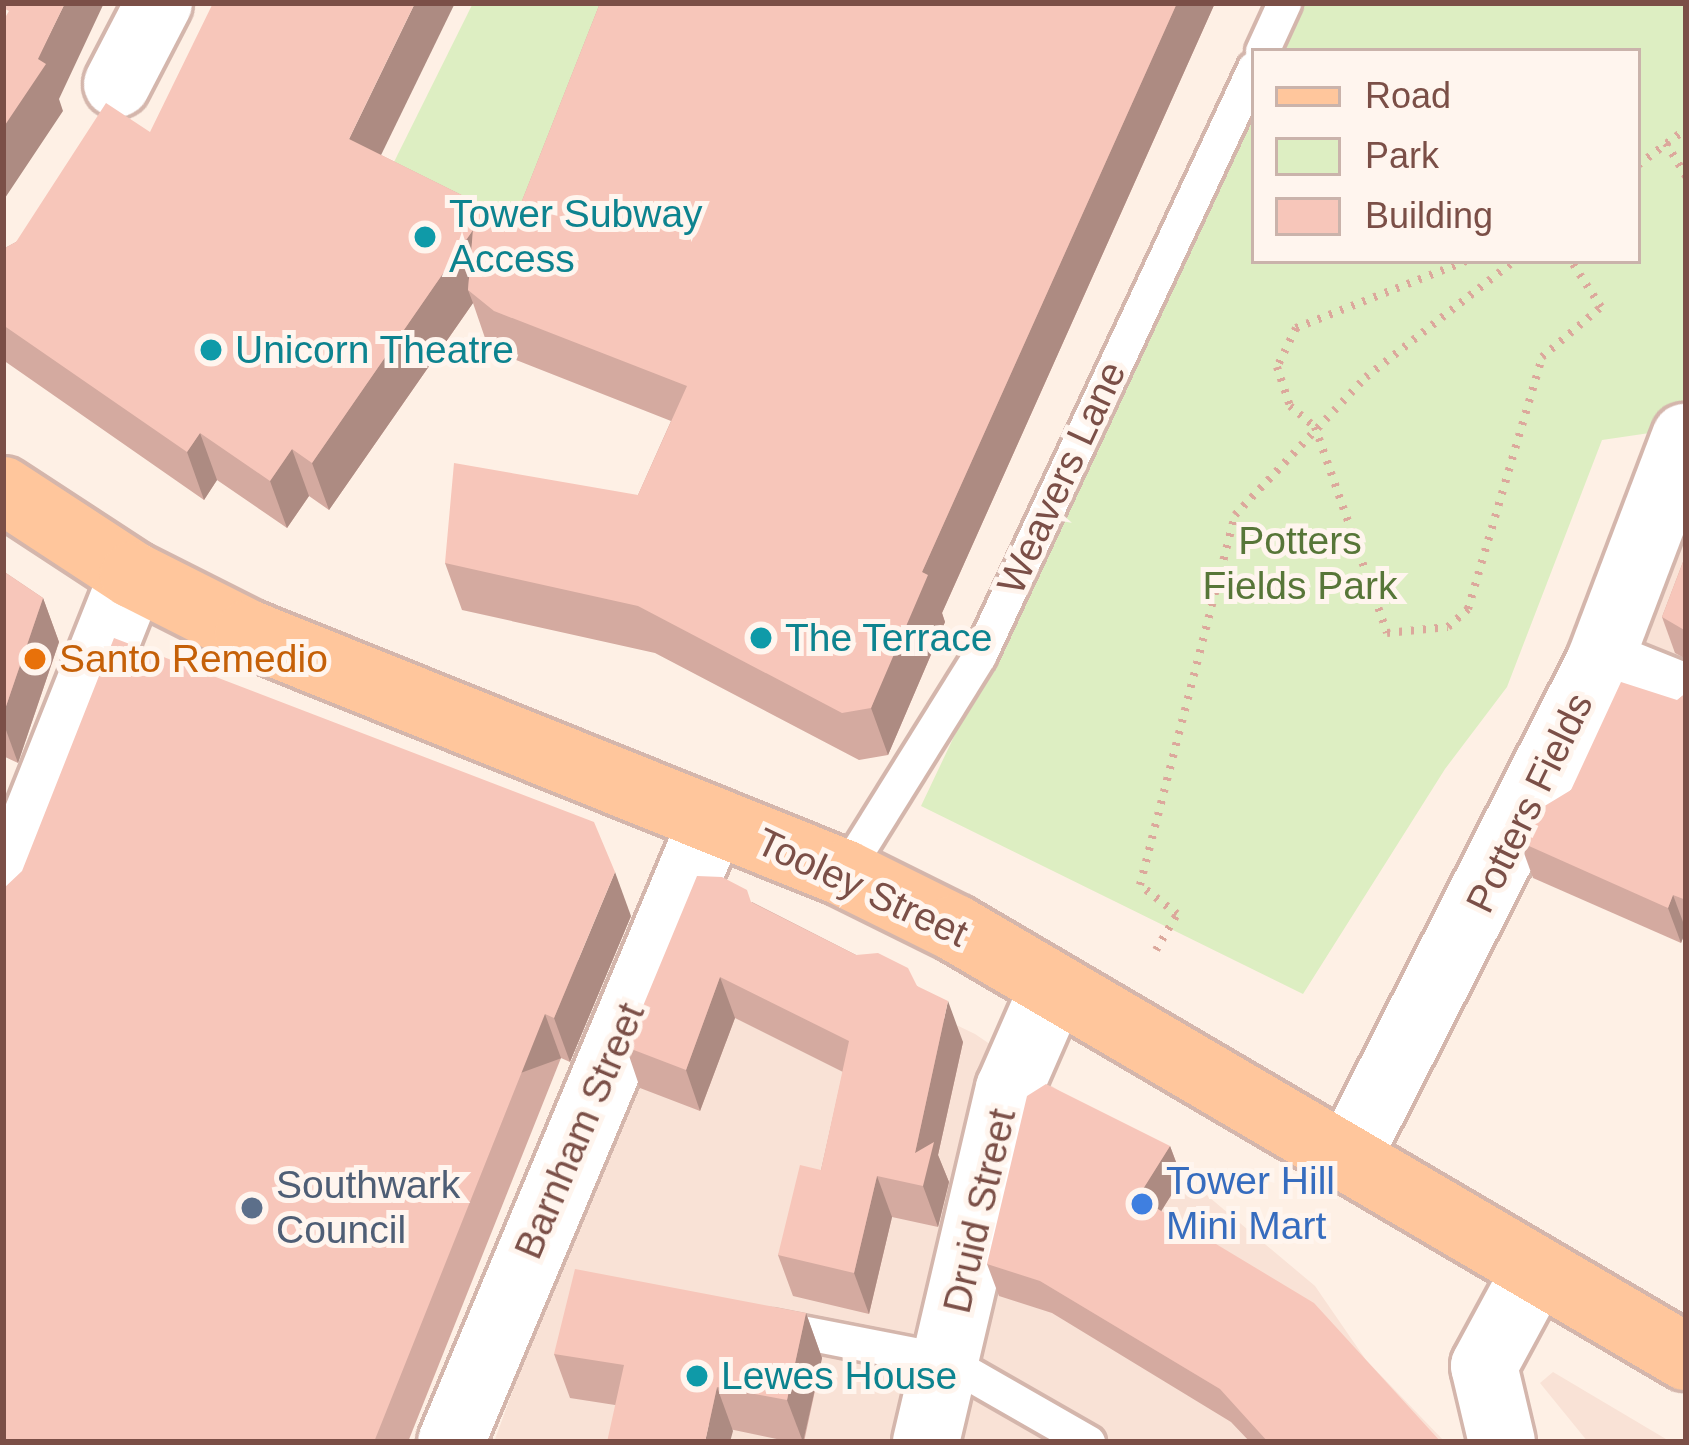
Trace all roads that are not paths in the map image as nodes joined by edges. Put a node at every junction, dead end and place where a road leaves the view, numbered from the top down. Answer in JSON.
{"nodes":[{"id":1,"x":159,"y":3,"type":"edge"},
{"id":2,"x":1284,"y":3,"type":"edge"},
{"id":3,"x":1263,"y":48,"type":"edge"},
{"id":4,"x":1251,"y":74,"type":"edge"},
{"id":5,"x":117,"y":84,"type":"dead end"},
{"id":6,"x":1685,"y":437,"type":"edge"},
{"id":7,"x":3,"y":490,"type":"edge"},
{"id":8,"x":133,"y":575,"type":"junction"},
{"id":9,"x":1599,"y":663,"type":"junction"},
{"id":10,"x":1686,"y":698,"type":"edge"},
{"id":11,"x":712,"y":821,"type":"junction"},
{"id":12,"x":844,"y":873,"type":"junction"},
{"id":13,"x":3,"y":901,"type":"edge"},
{"id":14,"x":1054,"y":986,"type":"junction"},
{"id":15,"x":1348,"y":1157,"type":"junction"},
{"id":16,"x":1537,"y":1270,"type":"junction"},
{"id":17,"x":743,"y":1321,"type":"edge"},
{"id":18,"x":1686,"y":1358,"type":"edge"},
{"id":19,"x":945,"y":1360,"type":"junction"},
{"id":20,"x":451,"y":1442,"type":"edge"},
{"id":21,"x":926,"y":1442,"type":"edge"},
{"id":22,"x":1088,"y":1442,"type":"edge"},
{"id":23,"x":1502,"y":1442,"type":"edge"}],
"edges":[{"from":1,"to":5,"type":"street"},
{"from":2,"to":3,"type":"lane"},
{"from":4,"to":12,"type":"lane","name":"Weavers Lane"},
{"from":6,"to":9,"type":"street","name":"Potters Fields"},
{"from":7,"to":8,"type":"main road","name":"Tooley Street"},
{"from":8,"to":11,"type":"main road","name":"Tooley Street"},
{"from":8,"to":13,"type":"street"},
{"from":9,"to":10,"type":"street"},
{"from":9,"to":15,"type":"street","name":"Potters Fields"},
{"from":11,"to":12,"type":"main road","name":"Tooley Street"},
{"from":11,"to":20,"type":"street","name":"Barnham Street"},
{"from":12,"to":14,"type":"main road","name":"Tooley Street"},
{"from":14,"to":15,"type":"main road","name":"Tooley Street"},
{"from":14,"to":19,"type":"street","name":"Druid Street"},
{"from":15,"to":16,"type":"main road","name":"Tooley Street"},
{"from":16,"to":18,"type":"main road","name":"Tooley Street"},
{"from":16,"to":23,"type":"street"},
{"from":17,"to":19,"type":"lane"},
{"from":19,"to":21,"type":"street","name":"Druid Street"},
{"from":19,"to":22,"type":"lane"}]}
